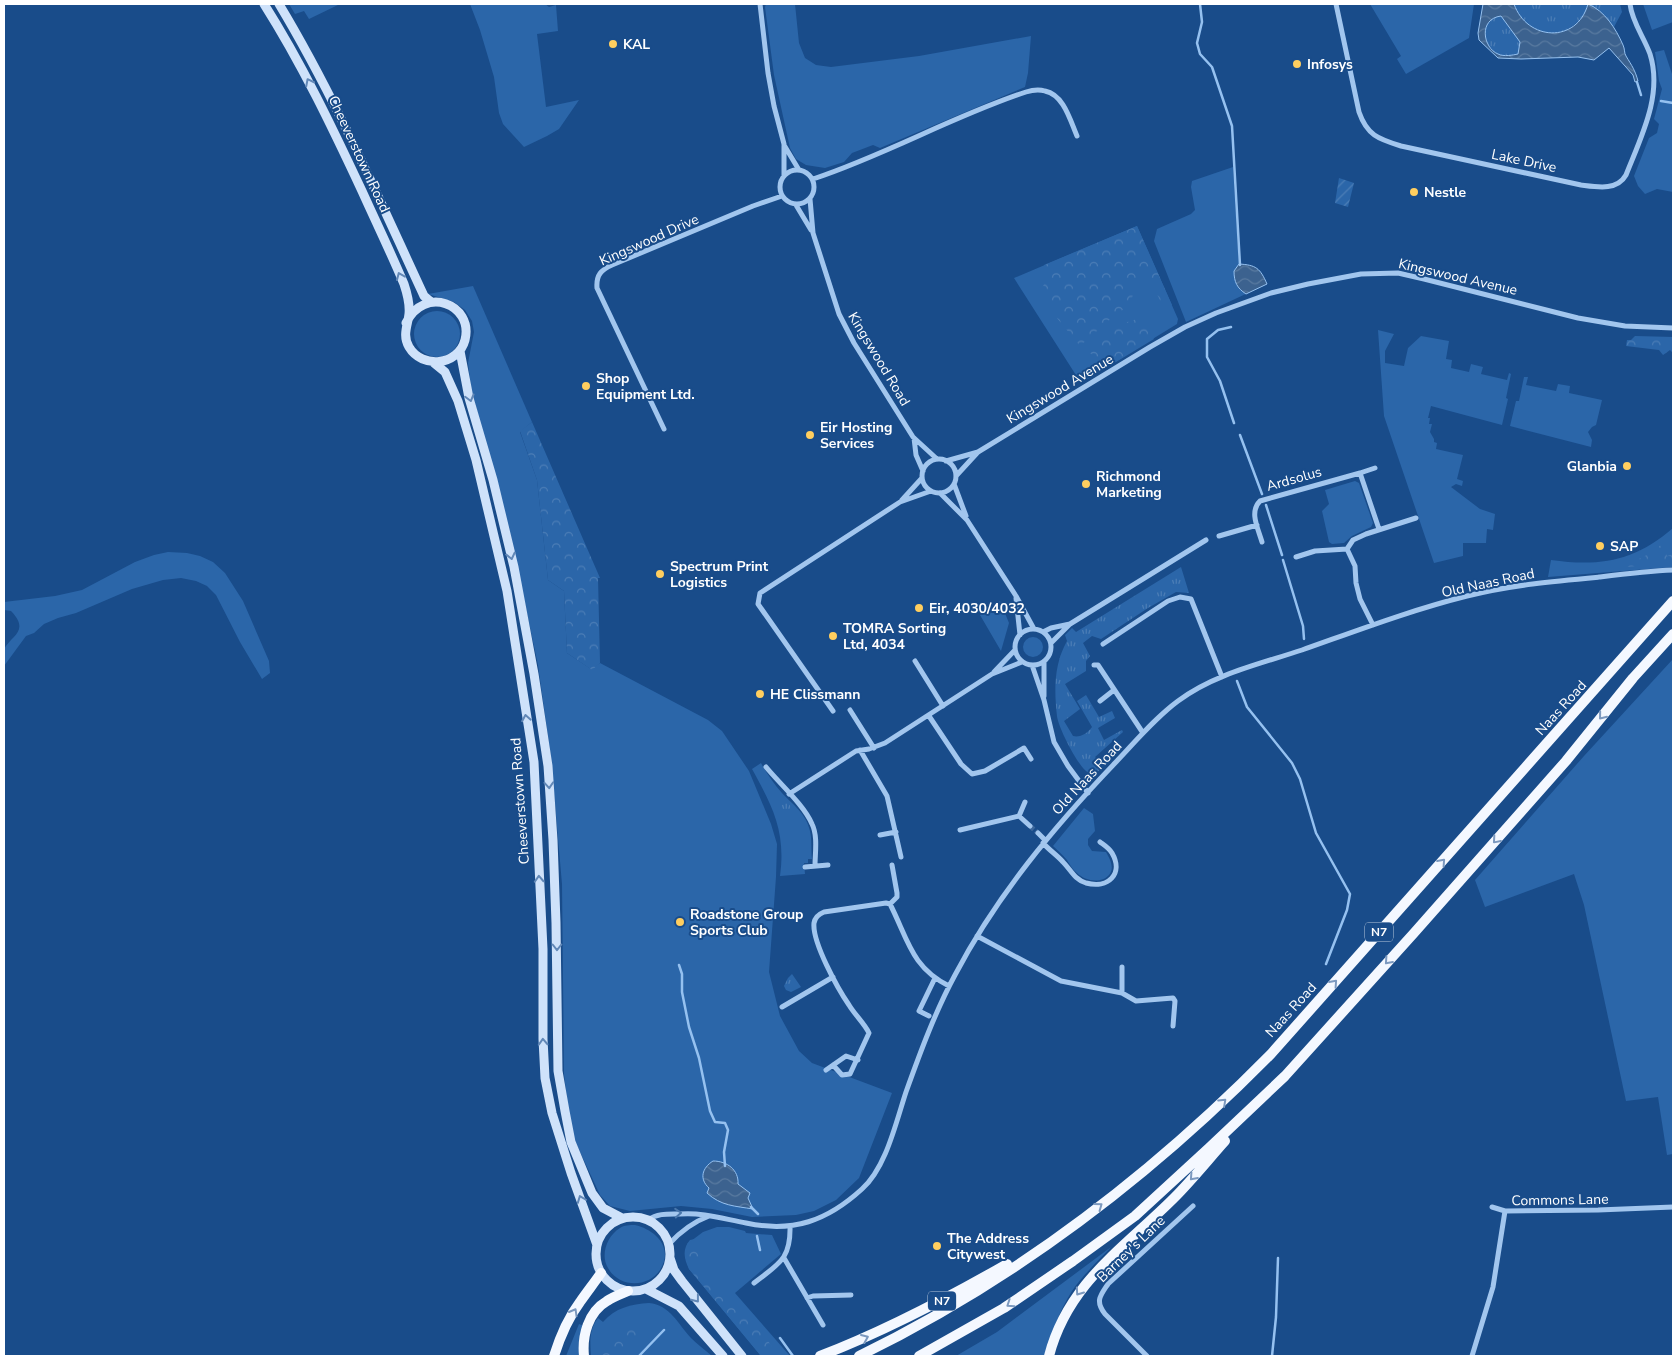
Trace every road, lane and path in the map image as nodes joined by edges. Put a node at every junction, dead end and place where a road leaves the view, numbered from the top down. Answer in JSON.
{"nodes":[{"id":1,"x":264,"y":4,"type":"edge"},
{"id":2,"x":279,"y":4,"type":"edge"},
{"id":3,"x":760,"y":4,"type":"edge"},
{"id":4,"x":1336,"y":4,"type":"edge"},
{"id":5,"x":1630,"y":4,"type":"edge"},
{"id":6,"x":1077,"y":136,"type":"dead end"},
{"id":7,"x":784,"y":144,"type":"junction"},
{"id":8,"x":799,"y":170,"type":"junction"},
{"id":9,"x":784,"y":176,"type":"junction"},
{"id":10,"x":813,"y":179,"type":"junction"},
{"id":11,"x":782,"y":196,"type":"junction"},
{"id":12,"x":810,"y":199,"type":"junction"},
{"id":13,"x":796,"y":205,"type":"junction"},
{"id":14,"x":812,"y":233,"type":"junction"},
{"id":15,"x":430,"y":302,"type":"junction"},
{"id":16,"x":406,"y":323,"type":"junction"},
{"id":17,"x":1673,"y":328,"type":"edge"},
{"id":18,"x":460,"y":351,"type":"junction"},
{"id":19,"x":434,"y":363,"type":"junction"},
{"id":20,"x":664,"y":429,"type":"dead end"},
{"id":21,"x":913,"y":437,"type":"junction"},
{"id":22,"x":978,"y":452,"type":"junction"},
{"id":23,"x":936,"y":459,"type":"junction"},
{"id":24,"x":946,"y":461,"type":"junction"},
{"id":25,"x":1375,"y":468,"type":"dead end"},
{"id":26,"x":923,"y":471,"type":"junction"},
{"id":27,"x":1360,"y":473,"type":"junction"},
{"id":28,"x":956,"y":476,"type":"junction"},
{"id":29,"x":922,"y":478,"type":"junction"},
{"id":30,"x":954,"y":484,"type":"junction"},
{"id":31,"x":931,"y":491,"type":"junction"},
{"id":32,"x":940,"y":493,"type":"junction"},
{"id":33,"x":900,"y":502,"type":"junction"},
{"id":34,"x":1416,"y":518,"type":"dead end"},
{"id":35,"x":967,"y":520,"type":"junction"},
{"id":36,"x":1257,"y":525,"type":"junction"},
{"id":37,"x":1379,"y":529,"type":"junction"},
{"id":38,"x":1219,"y":536,"type":"dead end"},
{"id":39,"x":1206,"y":540,"type":"dead end"},
{"id":40,"x":1262,"y":542,"type":"dead end"},
{"id":41,"x":1347,"y":549,"type":"junction"},
{"id":42,"x":1296,"y":557,"type":"dead end"},
{"id":43,"x":1673,"y":570,"type":"edge"},
{"id":44,"x":1016,"y":596,"type":"junction"},
{"id":45,"x":1673,"y":602,"type":"edge"},
{"id":46,"x":1070,"y":624,"type":"junction"},
{"id":47,"x":1373,"y":626,"type":"junction"},
{"id":48,"x":1034,"y":629,"type":"junction"},
{"id":49,"x":1043,"y":632,"type":"junction"},
{"id":50,"x":1673,"y":634,"type":"edge"},
{"id":51,"x":1020,"y":635,"type":"junction"},
{"id":52,"x":1673,"y":640,"type":"edge"},
{"id":53,"x":1051,"y":643,"type":"junction"},
{"id":54,"x":1103,"y":644,"type":"dead end"},
{"id":55,"x":1015,"y":650,"type":"junction"},
{"id":56,"x":915,"y":661,"type":"dead end"},
{"id":57,"x":1022,"y":662,"type":"junction"},
{"id":58,"x":1044,"y":662,"type":"junction"},
{"id":59,"x":1032,"y":665,"type":"junction"},
{"id":60,"x":1094,"y":665,"type":"dead end"},
{"id":61,"x":992,"y":674,"type":"junction"},
{"id":62,"x":1222,"y":677,"type":"junction"},
{"id":63,"x":1633,"y":678,"type":"junction"},
{"id":64,"x":1114,"y":690,"type":"junction"},
{"id":65,"x":1044,"y":700,"type":"junction"},
{"id":66,"x":1100,"y":701,"type":"dead end"},
{"id":67,"x":943,"y":706,"type":"junction"},
{"id":68,"x":850,"y":710,"type":"dead end"},
{"id":69,"x":833,"y":711,"type":"dead end"},
{"id":70,"x":929,"y":716,"type":"junction"},
{"id":71,"x":1143,"y":733,"type":"junction"},
{"id":72,"x":874,"y":748,"type":"junction"},
{"id":73,"x":860,"y":750,"type":"junction"},
{"id":74,"x":1031,"y":759,"type":"dead end"},
{"id":75,"x":766,"y":767,"type":"dead end"},
{"id":76,"x":1088,"y":793,"type":"junction"},
{"id":77,"x":789,"y":794,"type":"junction"},
{"id":78,"x":1025,"y":802,"type":"dead end"},
{"id":79,"x":1018,"y":816,"type":"junction"},
{"id":80,"x":1030,"y":826,"type":"tunnel mouth"},
{"id":81,"x":960,"y":830,"type":"dead end"},
{"id":82,"x":896,"y":832,"type":"junction"},
{"id":83,"x":1038,"y":833,"type":"tunnel mouth"},
{"id":84,"x":880,"y":835,"type":"dead end"},
{"id":85,"x":1044,"y":842,"type":"junction"},
{"id":86,"x":1100,"y":842,"type":"dead end"},
{"id":87,"x":901,"y":857,"type":"dead end"},
{"id":88,"x":828,"y":865,"type":"dead end"},
{"id":89,"x":892,"y":865,"type":"dead end"},
{"id":90,"x":815,"y":866,"type":"junction"},
{"id":91,"x":805,"y":867,"type":"dead end"},
{"id":92,"x":890,"y":904,"type":"junction"},
{"id":93,"x":977,"y":936,"type":"junction"},
{"id":94,"x":1122,"y":967,"type":"dead end"},
{"id":95,"x":833,"y":977,"type":"junction"},
{"id":96,"x":935,"y":978,"type":"junction"},
{"id":97,"x":949,"y":986,"type":"junction"},
{"id":98,"x":1122,"y":993,"type":"junction"},
{"id":99,"x":782,"y":1007,"type":"dead end"},
{"id":100,"x":929,"y":1016,"type":"dead end"},
{"id":101,"x":1173,"y":1026,"type":"dead end"},
{"id":102,"x":858,"y":1060,"type":"junction"},
{"id":103,"x":833,"y":1065,"type":"junction"},
{"id":104,"x":826,"y":1070,"type":"dead end"},
{"id":105,"x":1285,"y":1076,"type":"junction"},
{"id":106,"x":1193,"y":1206,"type":"dead end"},
{"id":107,"x":1673,"y":1207,"type":"edge"},
{"id":108,"x":1492,"y":1208,"type":"dead end"},
{"id":109,"x":1505,"y":1211,"type":"junction"},
{"id":110,"x":710,"y":1216,"type":"junction"},
{"id":111,"x":622,"y":1218,"type":"junction"},
{"id":112,"x":648,"y":1220,"type":"junction"},
{"id":113,"x":790,"y":1226,"type":"junction"},
{"id":114,"x":1059,"y":1235,"type":"junction"},
{"id":115,"x":669,"y":1244,"type":"junction"},
{"id":116,"x":597,"y":1245,"type":"junction"},
{"id":117,"x":670,"y":1258,"type":"junction"},
{"id":118,"x":784,"y":1258,"type":"junction"},
{"id":119,"x":601,"y":1272,"type":"junction"},
{"id":120,"x":754,"y":1283,"type":"dead end"},
{"id":121,"x":646,"y":1289,"type":"junction"},
{"id":122,"x":628,"y":1291,"type":"junction"},
{"id":123,"x":851,"y":1296,"type":"dead end"},
{"id":124,"x":807,"y":1298,"type":"junction"},
{"id":125,"x":823,"y":1325,"type":"dead end"},
{"id":126,"x":554,"y":1356,"type":"edge"},
{"id":127,"x":584,"y":1356,"type":"edge"},
{"id":128,"x":724,"y":1356,"type":"edge"},
{"id":129,"x":741,"y":1356,"type":"edge"},
{"id":130,"x":820,"y":1356,"type":"edge"},
{"id":131,"x":859,"y":1356,"type":"edge"},
{"id":132,"x":919,"y":1356,"type":"edge"},
{"id":133,"x":1049,"y":1356,"type":"edge"},
{"id":134,"x":1147,"y":1356,"type":"edge"},
{"id":135,"x":1472,"y":1356,"type":"edge"}],
"edges":[{"from":16,"to":1,"type":"main road","name":"Cheeverstown Road","one_way":true},
{"from":2,"to":15,"type":"main road","name":"Cheeverstown Road"},
{"from":3,"to":7,"type":"street"},
{"from":4,"to":5,"type":"street","name":"Lake Drive"},
{"from":6,"to":10,"type":"street"},
{"from":7,"to":8,"type":"street"},
{"from":7,"to":9,"type":"street"},
{"from":8,"to":9,"type":"street"},
{"from":8,"to":10,"type":"street"},
{"from":9,"to":11,"type":"street"},
{"from":10,"to":12,"type":"street"},
{"from":11,"to":13,"type":"street"},
{"from":11,"to":20,"type":"street","name":"Kingswood Drive"},
{"from":12,"to":13,"type":"street"},
{"from":12,"to":14,"type":"street","name":"Kingswood Road"},
{"from":13,"to":14,"type":"street","name":"Kingswood Road"},
{"from":14,"to":21,"type":"street","name":"Kingswood Road"},
{"from":15,"to":16,"type":"main road"},
{"from":15,"to":18,"type":"main road","name":"Cheeverstown Road"},
{"from":16,"to":19,"type":"main road","name":"Cheeverstown Road"},
{"from":17,"to":22,"type":"street","name":"Kingswood Avenue"},
{"from":18,"to":19,"type":"main road"},
{"from":18,"to":111,"type":"main road","name":"Cheeverstown Road","one_way":true},
{"from":116,"to":19,"type":"main road","name":"Cheeverstown Road","one_way":true},
{"from":21,"to":23,"type":"street","name":"Kingswood Road"},
{"from":21,"to":26,"type":"street","name":"Kingswood Road"},
{"from":22,"to":24,"type":"street","name":"Kingswood Avenue"},
{"from":22,"to":28,"type":"street","name":"Kingswood Avenue"},
{"from":23,"to":24,"type":"street"},
{"from":23,"to":26,"type":"street"},
{"from":24,"to":28,"type":"street"},
{"from":25,"to":27,"type":"street","name":"Ardsolus"},
{"from":26,"to":29,"type":"street"},
{"from":27,"to":36,"type":"street","name":"Ardsolus"},
{"from":27,"to":37,"type":"street"},
{"from":28,"to":30,"type":"street"},
{"from":29,"to":31,"type":"street"},
{"from":29,"to":33,"type":"street"},
{"from":30,"to":32,"type":"street"},
{"from":30,"to":35,"type":"street"},
{"from":31,"to":32,"type":"street"},
{"from":31,"to":33,"type":"street"},
{"from":32,"to":35,"type":"street"},
{"from":33,"to":69,"type":"street"},
{"from":34,"to":37,"type":"street"},
{"from":35,"to":44,"type":"street"},
{"from":36,"to":38,"type":"street"},
{"from":36,"to":40,"type":"street","name":"Ardsolus"},
{"from":37,"to":41,"type":"street"},
{"from":39,"to":46,"type":"street"},
{"from":41,"to":42,"type":"street"},
{"from":41,"to":47,"type":"street"},
{"from":43,"to":47,"type":"street","name":"Old Naas Road"},
{"from":44,"to":48,"type":"street"},
{"from":44,"to":51,"type":"street"},
{"from":114,"to":45,"type":"highway","name":"Naas Road","number":"N7","one_way":true},
{"from":46,"to":49,"type":"street"},
{"from":46,"to":53,"type":"street"},
{"from":47,"to":62,"type":"street","name":"Old Naas Road"},
{"from":48,"to":49,"type":"street"},
{"from":48,"to":51,"type":"street"},
{"from":49,"to":53,"type":"street"},
{"from":50,"to":63,"type":"highway","number":"N7"},
{"from":51,"to":55,"type":"street"},
{"from":52,"to":63,"type":"highway","number":"N7"},
{"from":53,"to":58,"type":"street"},
{"from":54,"to":62,"type":"street"},
{"from":55,"to":57,"type":"street"},
{"from":55,"to":61,"type":"street"},
{"from":56,"to":67,"type":"street"},
{"from":57,"to":59,"type":"street"},
{"from":57,"to":61,"type":"street"},
{"from":58,"to":59,"type":"street"},
{"from":58,"to":65,"type":"street"},
{"from":59,"to":65,"type":"street"},
{"from":60,"to":64,"type":"street"},
{"from":61,"to":67,"type":"street"},
{"from":62,"to":71,"type":"street","name":"Old Naas Road"},
{"from":63,"to":105,"type":"highway","number":"N7","one_way":true},
{"from":64,"to":66,"type":"street"},
{"from":64,"to":71,"type":"street"},
{"from":65,"to":76,"type":"street"},
{"from":67,"to":70,"type":"street"},
{"from":68,"to":72,"type":"street"},
{"from":70,"to":72,"type":"street"},
{"from":70,"to":74,"type":"street"},
{"from":71,"to":76,"type":"street","name":"Old Naas Road"},
{"from":72,"to":73,"type":"street"},
{"from":73,"to":77,"type":"street"},
{"from":73,"to":82,"type":"street"},
{"from":75,"to":77,"type":"street"},
{"from":76,"to":85,"type":"street","name":"Old Naas Road"},
{"from":77,"to":90,"type":"street"},
{"from":78,"to":79,"type":"street"},
{"from":79,"to":80,"type":"street"},
{"from":79,"to":81,"type":"street"},
{"from":82,"to":84,"type":"street"},
{"from":82,"to":87,"type":"street"},
{"from":83,"to":85,"type":"street"},
{"from":85,"to":86,"type":"street"},
{"from":85,"to":93,"type":"street","name":"Old Naas Road"},
{"from":88,"to":90,"type":"street"},
{"from":89,"to":92,"type":"street"},
{"from":90,"to":91,"type":"street"},
{"from":92,"to":95,"type":"street"},
{"from":92,"to":96,"type":"street"},
{"from":93,"to":97,"type":"street","name":"Old Naas Road"},
{"from":93,"to":98,"type":"street"},
{"from":94,"to":98,"type":"street"},
{"from":95,"to":99,"type":"street"},
{"from":95,"to":102,"type":"street"},
{"from":96,"to":97,"type":"street"},
{"from":96,"to":100,"type":"street"},
{"from":97,"to":113,"type":"street","name":"Old Naas Road"},
{"from":98,"to":101,"type":"street"},
{"from":102,"to":103,"type":"street"},
{"from":102,"to":103,"type":"street"},
{"from":103,"to":104,"type":"street"},
{"from":105,"to":132,"type":"highway","number":"N7","one_way":true},
{"from":105,"to":133,"type":"highway","number":"N7","one_way":true},
{"from":106,"to":134,"type":"street","name":"Barney's Lane"},
{"from":107,"to":109,"type":"street","name":"Commons Lane"},
{"from":108,"to":109,"type":"street"},
{"from":109,"to":135,"type":"street","name":"Commons Lane"},
{"from":112,"to":110,"type":"street","name":"Old Naas Road","one_way":true},
{"from":110,"to":113,"type":"street","name":"Old Naas Road"},
{"from":110,"to":115,"type":"street"},
{"from":111,"to":112,"type":"main road"},
{"from":111,"to":116,"type":"main road"},
{"from":112,"to":115,"type":"main road"},
{"from":113,"to":118,"type":"street"},
{"from":130,"to":114,"type":"highway","number":"N7","one_way":true},
{"from":114,"to":131,"type":"highway","name":"Naas Road","number":"N7"},
{"from":115,"to":117,"type":"main road"},
{"from":116,"to":119,"type":"main road"},
{"from":117,"to":121,"type":"main road"},
{"from":117,"to":129,"type":"main road","one_way":true},
{"from":118,"to":120,"type":"street"},
{"from":118,"to":124,"type":"street"},
{"from":119,"to":122,"type":"main road"},
{"from":126,"to":119,"type":"highway","one_way":true},
{"from":121,"to":122,"type":"main road"},
{"from":121,"to":128,"type":"main road"},
{"from":122,"to":127,"type":"highway"},
{"from":123,"to":124,"type":"street"},
{"from":124,"to":125,"type":"street"}]}
